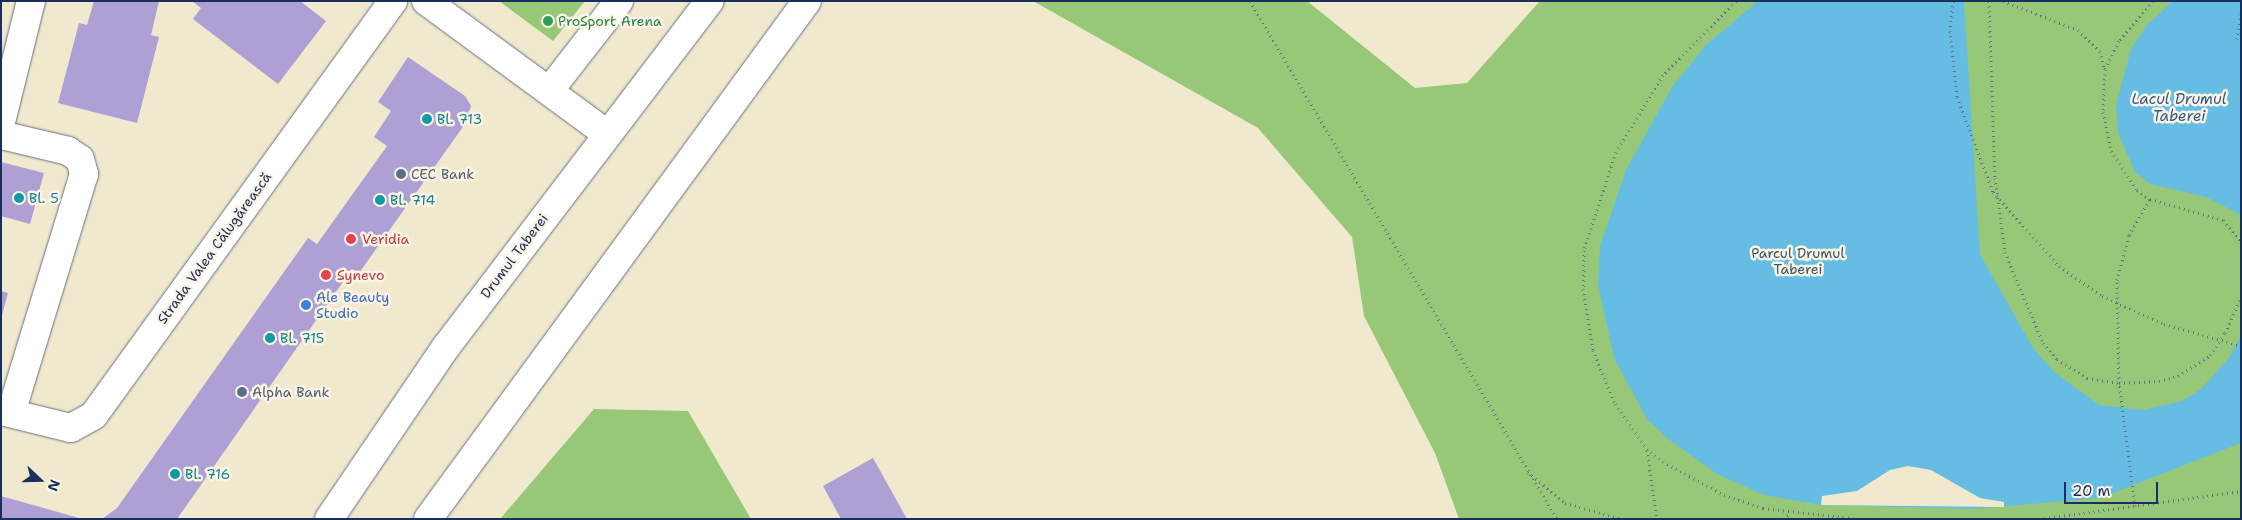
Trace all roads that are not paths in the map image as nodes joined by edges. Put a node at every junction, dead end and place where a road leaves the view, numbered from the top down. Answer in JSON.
{"nodes":[{"id":1,"x":31,"y":1,"type":"edge"},
{"id":2,"x":393,"y":1,"type":"edge"},
{"id":3,"x":426,"y":1,"type":"edge"},
{"id":4,"x":619,"y":1,"type":"edge"},
{"id":5,"x":710,"y":1,"type":"edge"},
{"id":6,"x":807,"y":1,"type":"edge"},
{"id":7,"x":549,"y":91,"type":"junction"},
{"id":8,"x":1,"y":122,"type":"edge"},
{"id":9,"x":606,"y":133,"type":"junction"},
{"id":10,"x":1,"y":134,"type":"edge"},
{"id":11,"x":6,"y":412,"type":"edge"},
{"id":12,"x":329,"y":519,"type":"edge"},
{"id":13,"x":428,"y":519,"type":"edge"}],
"edges":[{"from":1,"to":8,"type":"street"},
{"from":2,"to":11,"type":"street","name":"Strada Valea Călugărească"},
{"from":3,"to":7,"type":"street"},
{"from":4,"to":7,"type":"street"},
{"from":5,"to":9,"type":"street","name":"Drumul Taberei"},
{"from":6,"to":13,"type":"street"},
{"from":7,"to":9,"type":"street"},
{"from":9,"to":12,"type":"street","name":"Drumul Taberei"},
{"from":10,"to":11,"type":"street"}]}
